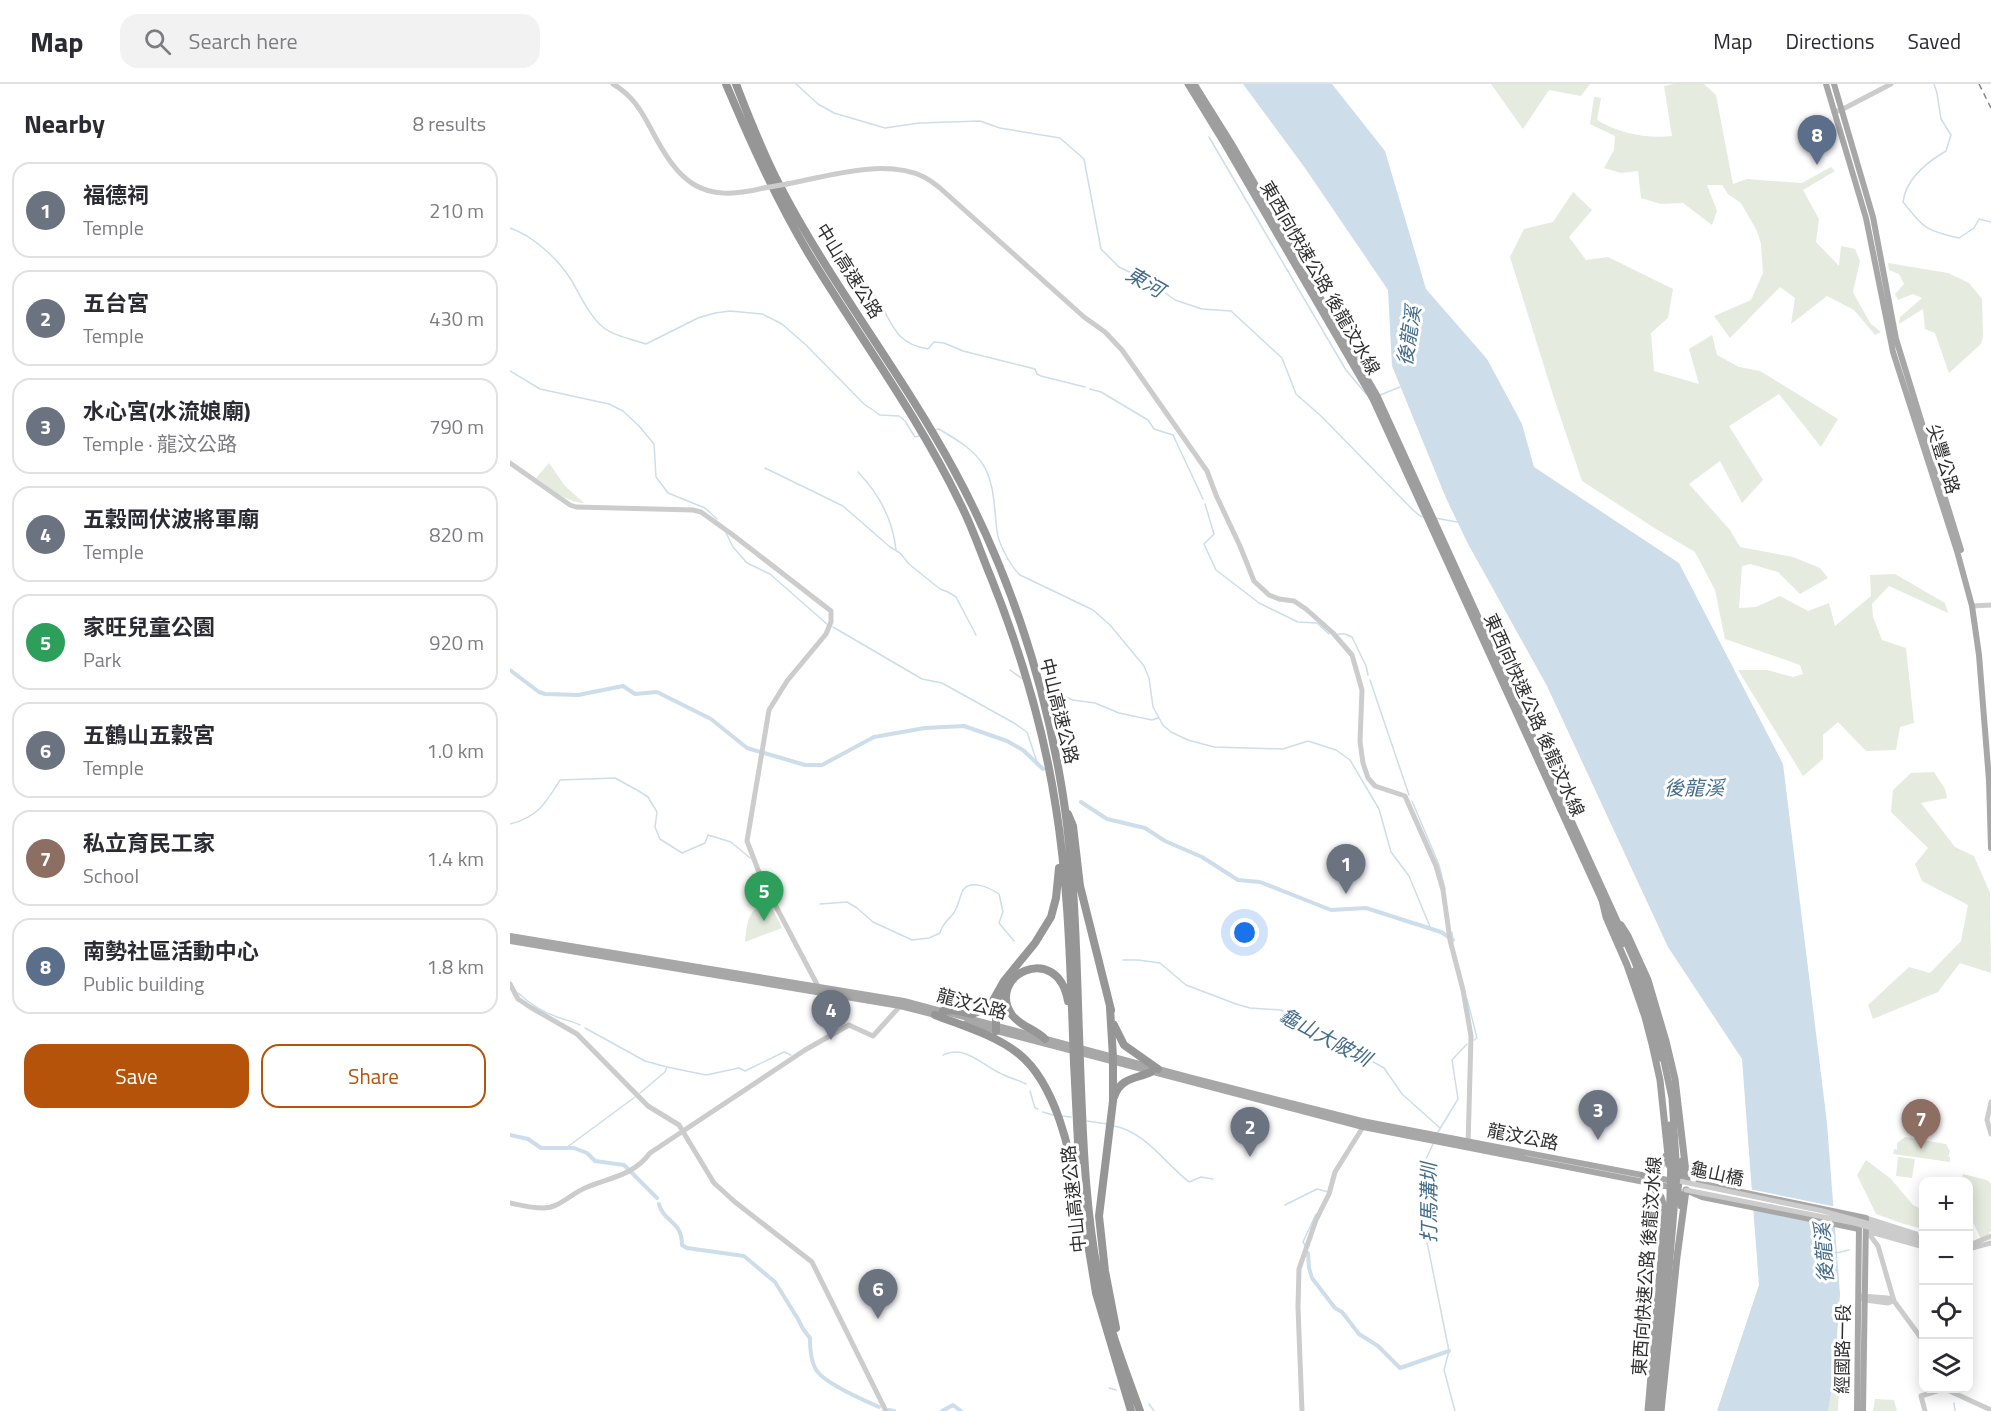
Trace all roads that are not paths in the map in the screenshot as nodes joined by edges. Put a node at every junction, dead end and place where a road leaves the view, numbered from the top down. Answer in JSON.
{"nodes":[{"id":1,"x":613,"y":84,"type":"edge"},
{"id":2,"x":726,"y":84,"type":"edge"},
{"id":3,"x":736,"y":84,"type":"edge"},
{"id":4,"x":1188,"y":84,"type":"edge"},
{"id":5,"x":1194,"y":84,"type":"edge"},
{"id":6,"x":1826,"y":84,"type":"edge"},
{"id":7,"x":1834,"y":84,"type":"edge"},
{"id":8,"x":1891,"y":84,"type":"edge"},
{"id":9,"x":1838,"y":111,"type":"junction"},
{"id":10,"x":510,"y":463,"type":"edge"},
{"id":11,"x":1991,"y":604,"type":"edge"},
{"id":12,"x":1973,"y":606,"type":"junction"},
{"id":13,"x":1991,"y":770,"type":"edge"},
{"id":14,"x":1064,"y":804,"type":"junction"},
{"id":15,"x":1060,"y":840,"type":"junction"},
{"id":16,"x":1991,"y":848,"type":"edge"},
{"id":17,"x":1602,"y":900,"type":"junction"},
{"id":18,"x":1616,"y":919,"type":"junction"},
{"id":19,"x":510,"y":936,"type":"edge"},
{"id":20,"x":510,"y":941,"type":"edge"},
{"id":21,"x":641,"y":960,"type":"junction"},
{"id":22,"x":1004,"y":981,"type":"junction"},
{"id":23,"x":510,"y":984,"type":"edge"},
{"id":24,"x":819,"y":990,"type":"junction"},
{"id":25,"x":902,"y":1004,"type":"junction"},
{"id":26,"x":1110,"y":1008,"type":"junction"},
{"id":27,"x":939,"y":1013,"type":"junction"},
{"id":28,"x":1072,"y":1018,"type":"junction"},
{"id":29,"x":996,"y":1028,"type":"junction"},
{"id":30,"x":1076,"y":1035,"type":"junction"},
{"id":31,"x":1045,"y":1039,"type":"junction"},
{"id":32,"x":1113,"y":1060,"type":"junction"},
{"id":33,"x":1077,"y":1062,"type":"junction"},
{"id":34,"x":1155,"y":1070,"type":"junction"},
{"id":35,"x":1113,"y":1101,"type":"junction"},
{"id":36,"x":1991,"y":1102,"type":"edge"},
{"id":37,"x":1363,"y":1124,"type":"junction"},
{"id":38,"x":684,"y":1132,"type":"junction"},
{"id":39,"x":1991,"y":1134,"type":"edge"},
{"id":40,"x":1468,"y":1144,"type":"junction"},
{"id":41,"x":1683,"y":1152,"type":"junction"},
{"id":42,"x":1667,"y":1153,"type":"junction"},
{"id":43,"x":1644,"y":1175,"type":"junction"},
{"id":44,"x":1687,"y":1181,"type":"junction"},
{"id":45,"x":1650,"y":1184,"type":"junction"},
{"id":46,"x":1677,"y":1186,"type":"junction"},
{"id":47,"x":510,"y":1203,"type":"edge"},
{"id":48,"x":1665,"y":1210,"type":"junction"},
{"id":49,"x":1859,"y":1216,"type":"junction"},
{"id":50,"x":1866,"y":1218,"type":"junction"},
{"id":51,"x":1863,"y":1230,"type":"junction"},
{"id":52,"x":1991,"y":1236,"type":"edge"},
{"id":53,"x":1087,"y":1238,"type":"junction"},
{"id":54,"x":1919,"y":1239,"type":"edge"},
{"id":55,"x":1919,"y":1240,"type":"edge"},
{"id":56,"x":1919,"y":1240,"type":"edge"},
{"id":57,"x":1919,"y":1240,"type":"edge"},
{"id":58,"x":1991,"y":1243,"type":"edge"},
{"id":59,"x":1973,"y":1244,"type":"edge"},
{"id":60,"x":1973,"y":1247,"type":"edge"},
{"id":61,"x":1863,"y":1297,"type":"junction"},
{"id":62,"x":1894,"y":1301,"type":"junction"},
{"id":63,"x":1921,"y":1339,"type":"edge"},
{"id":64,"x":1119,"y":1350,"type":"junction"},
{"id":65,"x":1930,"y":1393,"type":"edge"},
{"id":66,"x":1952,"y":1393,"type":"edge"},
{"id":67,"x":1991,"y":1410,"type":"edge"},
{"id":68,"x":886,"y":1411,"type":"edge"},
{"id":69,"x":1131,"y":1411,"type":"edge"},
{"id":70,"x":1140,"y":1411,"type":"edge"},
{"id":71,"x":1302,"y":1411,"type":"edge"},
{"id":72,"x":1649,"y":1411,"type":"edge"},
{"id":73,"x":1657,"y":1411,"type":"edge"},
{"id":74,"x":1661,"y":1411,"type":"edge"},
{"id":75,"x":1857,"y":1411,"type":"edge"},
{"id":76,"x":1863,"y":1411,"type":"edge"},
{"id":77,"x":1925,"y":1411,"type":"edge"}],
"edges":[{"from":1,"to":40,"type":"street","bridge":true},
{"from":2,"to":15,"type":"highway","name":"中山高速公路"},
{"from":3,"to":14,"type":"highway","name":"中山高速公路"},
{"from":4,"to":17,"type":"highway","name":"東西向快速公路 後龍汶水線"},
{"from":5,"to":18,"type":"highway","name":"東西向快速公路 後龍汶水線","bridge":true},
{"from":6,"to":9,"type":"main road","name":"尖豐公路"},
{"from":7,"to":9,"type":"main road","name":"尖豐公路"},
{"from":8,"to":9,"type":"street"},
{"from":9,"to":12,"type":"main road","name":"尖豐公路"},
{"from":10,"to":24,"type":"street"},
{"from":11,"to":12,"type":"street"},
{"from":12,"to":13,"type":"main road","name":"尖豐公路"},
{"from":12,"to":16,"type":"main road","name":"尖豐公路"},
{"from":14,"to":26,"type":"highway"},
{"from":14,"to":30,"type":"highway","name":"中山高速公路"},
{"from":15,"to":22,"type":"highway"},
{"from":15,"to":28,"type":"highway","name":"中山高速公路"},
{"from":17,"to":42,"type":"highway","bridge":true},
{"from":17,"to":72,"type":"highway","name":"東西向快速公路 後龍汶水線","bridge":true},
{"from":18,"to":41,"type":"highway","bridge":true},
{"from":18,"to":73,"type":"highway","name":"東西向快速公路 後龍汶水線","bridge":true},
{"from":19,"to":21,"type":"main road","name":"龍汶公路"},
{"from":20,"to":21,"type":"main road","name":"龍汶公路"},
{"from":21,"to":24,"type":"main road","name":"龍汶公路"},
{"from":22,"to":27,"type":"highway"},
{"from":22,"to":29,"type":"highway"},
{"from":23,"to":38,"type":"street"},
{"from":24,"to":25,"type":"main road","name":"龍汶公路"},
{"from":25,"to":27,"type":"main road","name":"龍汶公路"},
{"from":25,"to":38,"type":"street"},
{"from":26,"to":32,"type":"highway"},
{"from":26,"to":34,"type":"highway"},
{"from":27,"to":29,"type":"main road","name":"龍汶公路"},
{"from":27,"to":53,"type":"highway"},
{"from":28,"to":30,"type":"highway","name":"中山高速公路"},
{"from":28,"to":31,"type":"highway"},
{"from":29,"to":31,"type":"main road","name":"龍汶公路"},
{"from":29,"to":32,"type":"main road","name":"龍汶公路"},
{"from":30,"to":33,"type":"highway","name":"中山高速公路","bridge":true},
{"from":31,"to":32,"type":"main road","name":"龍汶公路"},
{"from":32,"to":34,"type":"main road","name":"龍汶公路"},
{"from":32,"to":35,"type":"highway"},
{"from":33,"to":53,"type":"highway","name":"中山高速公路"},
{"from":33,"to":64,"type":"highway","name":"中山高速公路"},
{"from":34,"to":35,"type":"highway"},
{"from":34,"to":37,"type":"main road","name":"龍汶公路"},
{"from":35,"to":64,"type":"highway"},
{"from":36,"to":39,"type":"street"},
{"from":37,"to":40,"type":"main road","name":"龍汶公路"},
{"from":37,"to":71,"type":"street"},
{"from":38,"to":47,"type":"street"},
{"from":38,"to":68,"type":"street"},
{"from":40,"to":43,"type":"main road","name":"龍汶公路"},
{"from":40,"to":45,"type":"main road","name":"龍汶公路"},
{"from":41,"to":44,"type":"highway"},
{"from":41,"to":46,"type":"highway"},
{"from":42,"to":43,"type":"highway"},
{"from":42,"to":46,"type":"highway"},
{"from":43,"to":46,"type":"main road","name":"龍汶公路"},
{"from":44,"to":46,"type":"main road","name":"龜山橋","bridge":true},
{"from":44,"to":49,"type":"main road","name":"龜山橋","bridge":true},
{"from":45,"to":46,"type":"main road","name":"龍汶公路"},
{"from":45,"to":48,"type":"highway"},
{"from":46,"to":48,"type":"highway"},
{"from":46,"to":51,"type":"main road","name":"龜山橋","bridge":true},
{"from":46,"to":55,"type":"street","name":"龜山橋","bridge":true},
{"from":46,"to":56,"type":"street","name":"龜山橋","bridge":true},
{"from":46,"to":74,"type":"highway"},
{"from":48,"to":72,"type":"highway"},
{"from":49,"to":50,"type":"main road","name":"龜山橋"},
{"from":49,"to":51,"type":"main road","name":"經國路一段"},
{"from":50,"to":51,"type":"main road","name":"經國路一段"},
{"from":50,"to":54,"type":"street"},
{"from":51,"to":57,"type":"street"},
{"from":51,"to":61,"type":"main road","name":"經國路一段"},
{"from":51,"to":62,"type":"street"},
{"from":52,"to":59,"type":"street"},
{"from":53,"to":69,"type":"highway","name":"中山高速公路"},
{"from":58,"to":60,"type":"street"},
{"from":61,"to":62,"type":"street"},
{"from":61,"to":75,"type":"main road","name":"經國路一段"},
{"from":61,"to":76,"type":"main road","name":"經國路一段"},
{"from":62,"to":63,"type":"street"},
{"from":64,"to":70,"type":"highway","name":"中山高速公路"},
{"from":65,"to":77,"type":"street"},
{"from":66,"to":67,"type":"street"}]}
